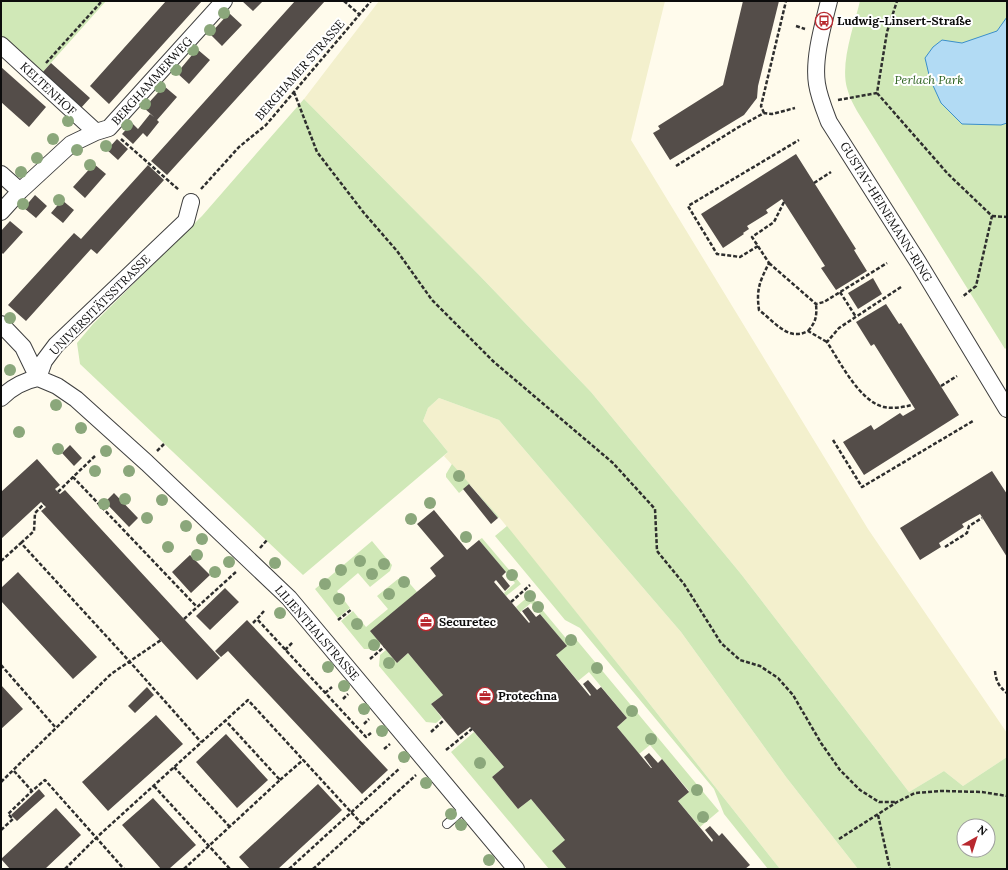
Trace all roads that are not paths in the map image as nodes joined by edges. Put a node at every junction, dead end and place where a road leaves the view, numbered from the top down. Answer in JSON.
{"nodes":[{"id":1,"x":224,"y":1,"type":"edge"},
{"id":2,"x":829,"y":1,"type":"edge"},
{"id":3,"x":1,"y":45,"type":"edge"},
{"id":4,"x":102,"y":130,"type":"junction"},
{"id":5,"x":1,"y":174,"type":"edge"},
{"id":6,"x":20,"y":191,"type":"junction"},
{"id":7,"x":185,"y":196,"type":"road end"},
{"id":8,"x":1,"y":212,"type":"edge"},
{"id":9,"x":1,"y":324,"type":"edge"},
{"id":10,"x":38,"y":378,"type":"junction"},
{"id":11,"x":1,"y":398,"type":"edge"},
{"id":12,"x":1007,"y":409,"type":"edge"},
{"id":13,"x":465,"y":808,"type":"junction"},
{"id":14,"x":447,"y":824,"type":"dead end"},
{"id":15,"x":516,"y":869,"type":"edge"}],
"edges":[{"from":1,"to":4,"type":"street","name":"BERGHAMMERWEG"},
{"from":2,"to":12,"type":"street","name":"GUSTAV-HEINEMANN-RING"},
{"from":3,"to":4,"type":"street","name":"KELTENHOF"},
{"from":4,"to":6,"type":"street","name":"BERGHAMMERWEG"},
{"from":5,"to":6,"type":"street"},
{"from":6,"to":8,"type":"street","name":"BERGHAMMERWEG"},
{"from":7,"to":10,"type":"street","name":"UNIVERSITÄTSSTRASSE"},
{"from":9,"to":10,"type":"street"},
{"from":10,"to":11,"type":"street"},
{"from":10,"to":13,"type":"street","name":"LILIENTHALSTRASSE"},
{"from":13,"to":14,"type":"lane"},
{"from":13,"to":15,"type":"street","name":"LILIENTHALSTRASSE"}]}
